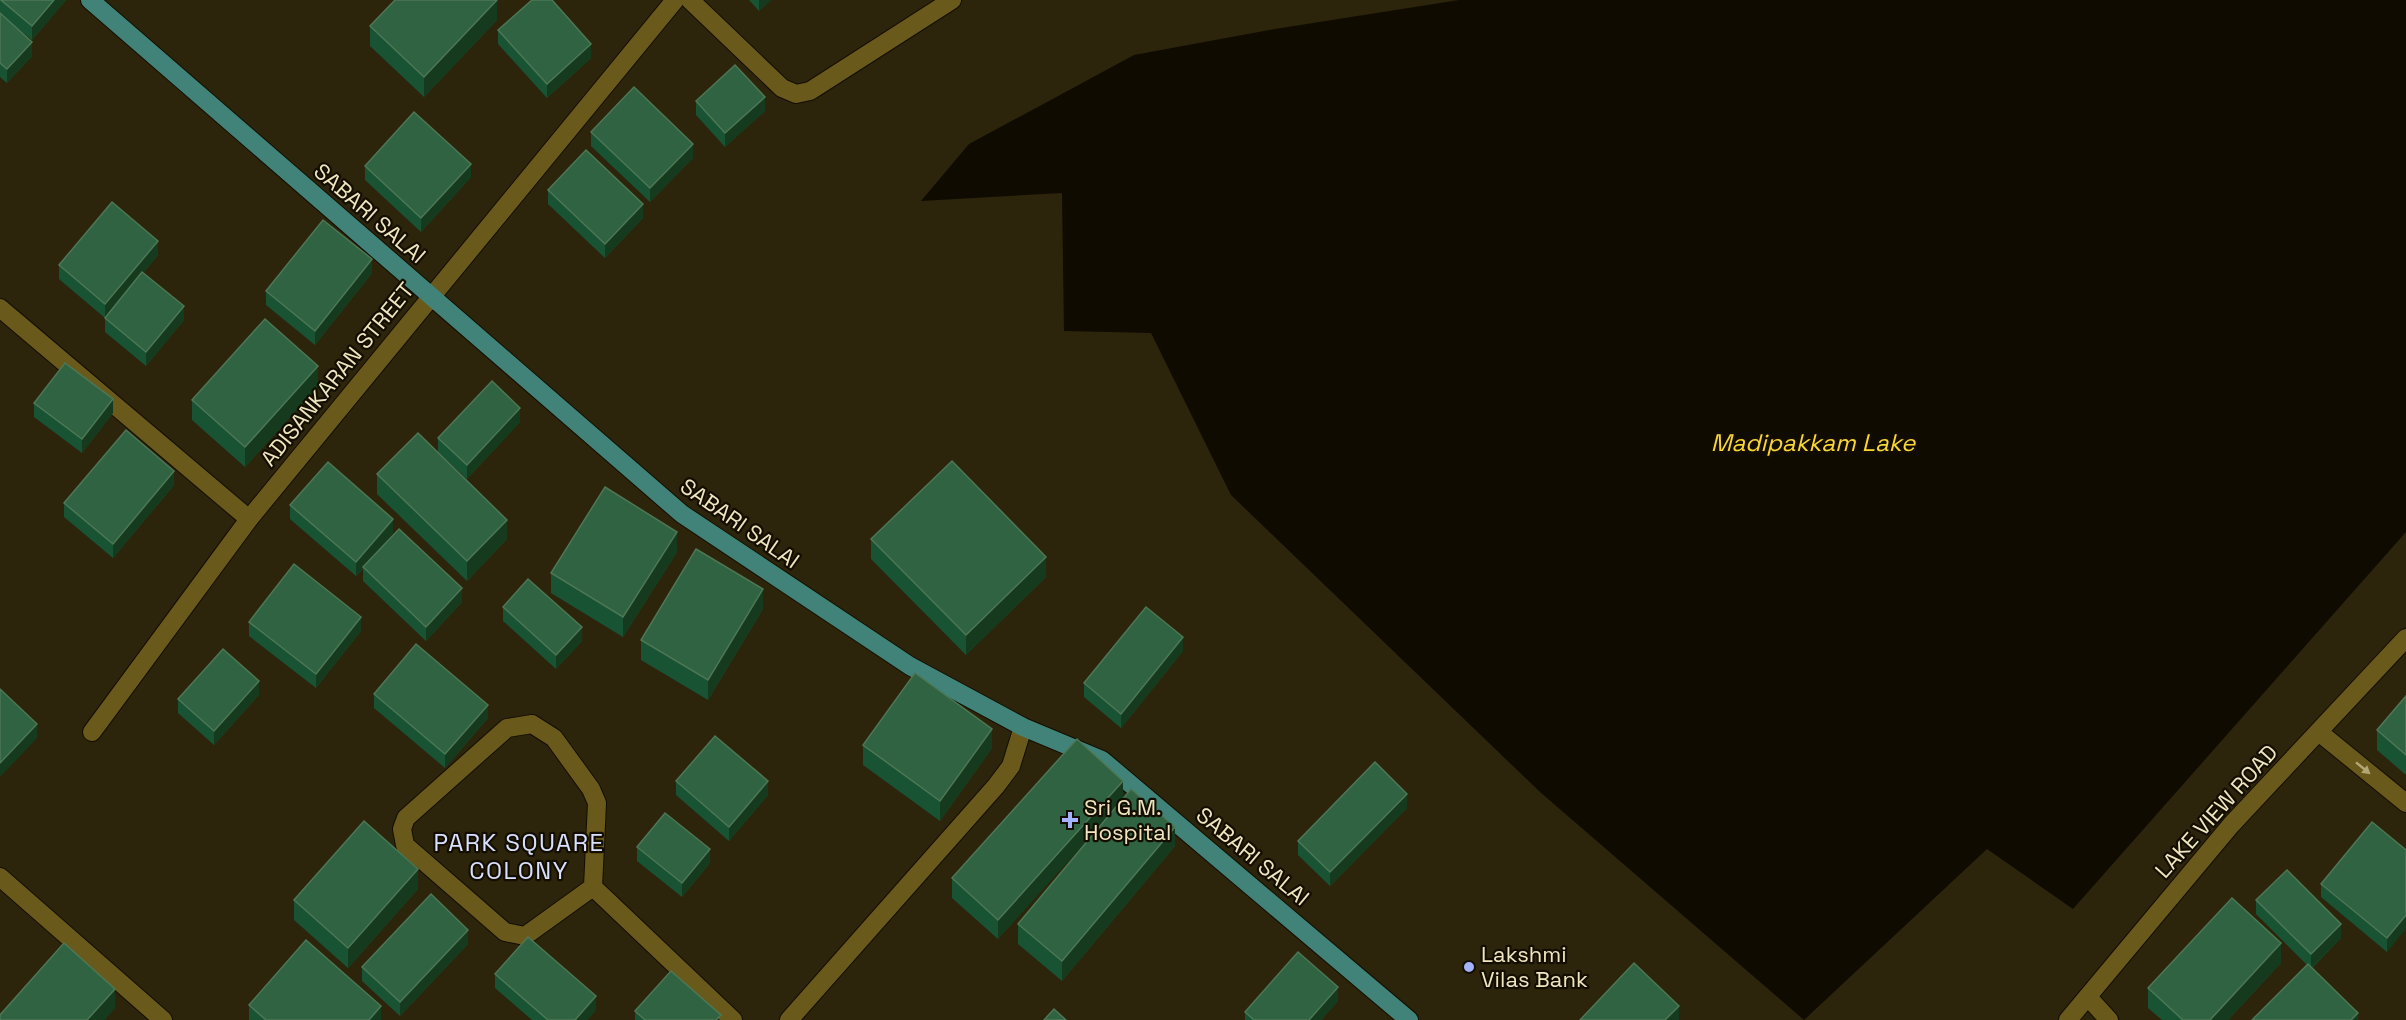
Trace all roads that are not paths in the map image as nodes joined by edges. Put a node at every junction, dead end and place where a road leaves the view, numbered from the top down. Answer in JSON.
{"nodes":[{"id":1,"x":90,"y":0,"type":"edge"},
{"id":2,"x":675,"y":0,"type":"edge"},
{"id":3,"x":690,"y":0,"type":"edge"},
{"id":4,"x":952,"y":0,"type":"edge"},
{"id":5,"x":430,"y":298,"type":"junction"},
{"id":6,"x":0,"y":308,"type":"edge"},
{"id":7,"x":249,"y":519,"type":"junction"},
{"id":8,"x":2406,"y":638,"type":"edge"},
{"id":9,"x":1023,"y":727,"type":"junction"},
{"id":10,"x":92,"y":732,"type":"dead end"},
{"id":11,"x":2320,"y":733,"type":"junction"},
{"id":12,"x":2406,"y":803,"type":"edge"},
{"id":13,"x":0,"y":877,"type":"edge"},
{"id":14,"x":593,"y":887,"type":"junction"},
{"id":15,"x":2088,"y":998,"type":"junction"},
{"id":16,"x":163,"y":1020,"type":"edge"},
{"id":17,"x":733,"y":1020,"type":"edge"},
{"id":18,"x":789,"y":1020,"type":"edge"},
{"id":19,"x":1409,"y":1020,"type":"edge"},
{"id":20,"x":2068,"y":1020,"type":"edge"},
{"id":21,"x":2109,"y":1020,"type":"edge"}],
"edges":[{"from":1,"to":5,"type":"main road","name":"SABARI SALAI"},
{"from":2,"to":5,"type":"street","name":"ADISANKARAN STREET"},
{"from":3,"to":4,"type":"street"},
{"from":5,"to":7,"type":"street","name":"ADISANKARAN STREET"},
{"from":5,"to":9,"type":"main road","name":"SABARI SALAI"},
{"from":6,"to":7,"type":"street"},
{"from":7,"to":10,"type":"street","name":"ADISANKARAN STREET"},
{"from":8,"to":11,"type":"street","name":"LAKE VIEW ROAD"},
{"from":9,"to":18,"type":"street"},
{"from":9,"to":19,"type":"main road","name":"SABARI SALAI"},
{"from":11,"to":12,"type":"street","one_way":true},
{"from":11,"to":15,"type":"street","name":"LAKE VIEW ROAD"},
{"from":13,"to":16,"type":"street"},
{"from":14,"to":14,"type":"street"},
{"from":14,"to":17,"type":"street"},
{"from":15,"to":20,"type":"street","name":"LAKE VIEW ROAD"},
{"from":15,"to":21,"type":"street"}]}
